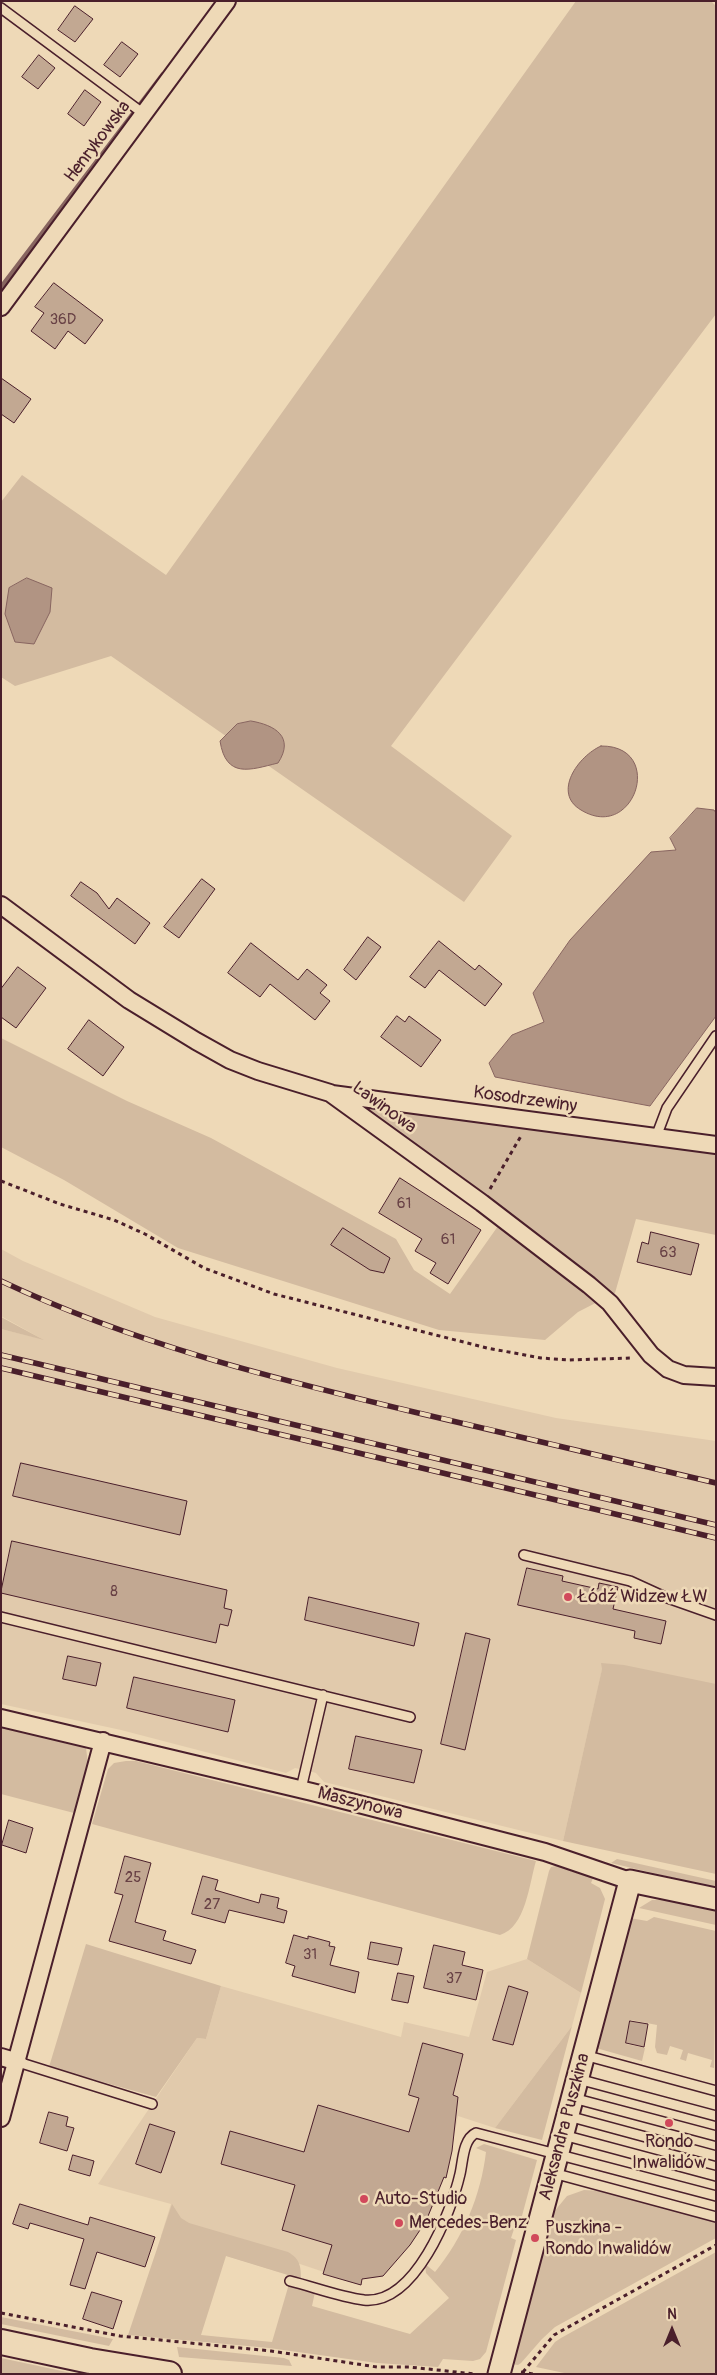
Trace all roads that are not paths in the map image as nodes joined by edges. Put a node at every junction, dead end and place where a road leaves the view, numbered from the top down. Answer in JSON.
{"nodes":[{"id":1,"x":227,"y":1,"type":"edge"},
{"id":2,"x":1,"y":8,"type":"edge"},
{"id":3,"x":139,"y":111,"type":"junction"},
{"id":4,"x":1,"y":306,"type":"edge"},
{"id":5,"x":1,"y":905,"type":"edge"},
{"id":6,"x":716,"y":1036,"type":"edge"},
{"id":7,"x":330,"y":1094,"type":"junction"},
{"id":8,"x":656,"y":1137,"type":"junction"},
{"id":9,"x":716,"y":1145,"type":"edge"},
{"id":10,"x":716,"y":1376,"type":"edge"},
{"id":11,"x":524,"y":1555,"type":"dead end"},
{"id":12,"x":716,"y":1614,"type":"edge"},
{"id":13,"x":1,"y":1617,"type":"edge"},
{"id":14,"x":323,"y":1695,"type":"junction"},
{"id":15,"x":410,"y":1716,"type":"dead end"},
{"id":16,"x":1,"y":1718,"type":"edge"},
{"id":17,"x":102,"y":1741,"type":"junction"},
{"id":18,"x":301,"y":1789,"type":"junction"},
{"id":19,"x":630,"y":1880,"type":"junction"},
{"id":20,"x":716,"y":1899,"type":"edge"},
{"id":21,"x":584,"y":2055,"type":"junction"},
{"id":22,"x":1,"y":2056,"type":"edge"},
{"id":23,"x":18,"y":2062,"type":"junction"},
{"id":24,"x":716,"y":2091,"type":"edge"},
{"id":25,"x":152,"y":2104,"type":"dead end"},
{"id":26,"x":716,"y":2116,"type":"edge"},
{"id":27,"x":1,"y":2118,"type":"edge"},
{"id":28,"x":565,"y":2126,"type":"junction"},
{"id":29,"x":716,"y":2136,"type":"edge"},
{"id":30,"x":716,"y":2156,"type":"edge"},
{"id":31,"x":716,"y":2176,"type":"edge"},
{"id":32,"x":716,"y":2196,"type":"edge"},
{"id":33,"x":716,"y":2216,"type":"edge"},
{"id":34,"x":290,"y":2281,"type":"dead end"},
{"id":35,"x":1,"y":2342,"type":"edge"},
{"id":36,"x":169,"y":2374,"type":"edge"},
{"id":37,"x":499,"y":2374,"type":"edge"}],
"edges":[{"from":1,"to":3,"type":"street","name":"Henrykowska"},
{"from":2,"to":3,"type":"lane"},
{"from":3,"to":4,"type":"street","name":"Henrykowska"},
{"from":5,"to":7,"type":"street","name":"Lawinowa"},
{"from":6,"to":8,"type":"lane"},
{"from":7,"to":8,"type":"street","name":"Kosodrzewiny"},
{"from":7,"to":10,"type":"street","name":"Lawinowa"},
{"from":8,"to":9,"type":"street","name":"Kosodrzewiny"},
{"from":11,"to":12,"type":"lane"},
{"from":13,"to":14,"type":"lane"},
{"from":14,"to":15,"type":"lane"},
{"from":14,"to":18,"type":"lane"},
{"from":16,"to":17,"type":"street","name":"Maszynowa"},
{"from":17,"to":18,"type":"street","name":"Maszynowa"},
{"from":17,"to":23,"type":"street"},
{"from":18,"to":19,"type":"street","name":"Maszynowa"},
{"from":19,"to":20,"type":"street","name":"Maszynowa"},
{"from":19,"to":21,"type":"street","name":"Aleksandra Puszkina"},
{"from":21,"to":24,"type":"lane"},
{"from":21,"to":28,"type":"street","name":"Aleksandra Puszkina"},
{"from":22,"to":23,"type":"street"},
{"from":23,"to":25,"type":"lane"},
{"from":23,"to":27,"type":"street"},
{"from":26,"to":28,"type":"lane"},
{"from":28,"to":29,"type":"lane"},
{"from":28,"to":30,"type":"lane"},
{"from":28,"to":31,"type":"lane"},
{"from":28,"to":32,"type":"lane"},
{"from":28,"to":33,"type":"lane"},
{"from":28,"to":34,"type":"lane"},
{"from":28,"to":37,"type":"street","name":"Aleksandra Puszkina"},
{"from":35,"to":36,"type":"main road"}]}
